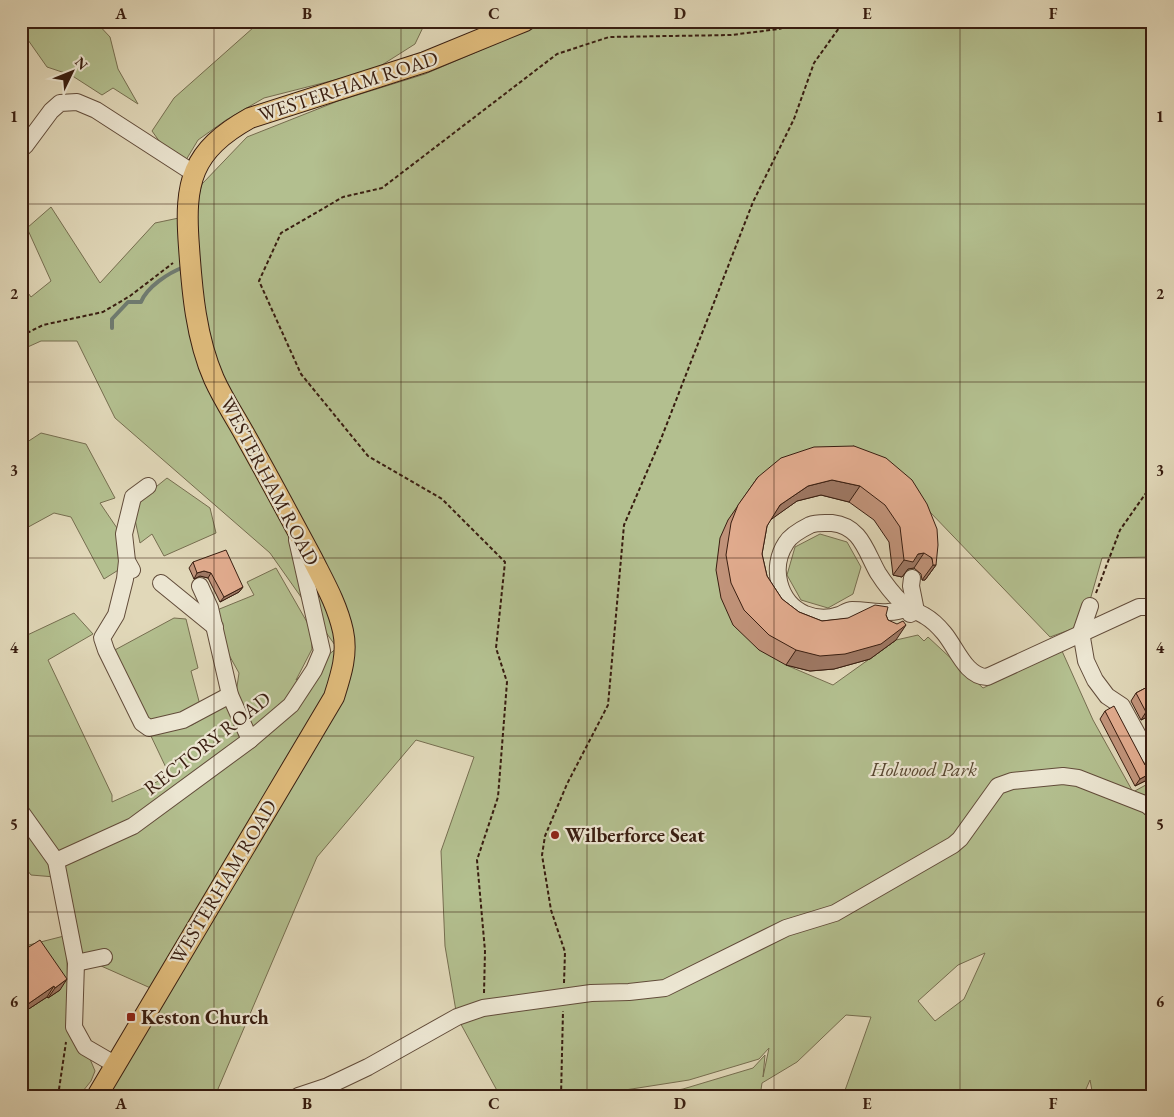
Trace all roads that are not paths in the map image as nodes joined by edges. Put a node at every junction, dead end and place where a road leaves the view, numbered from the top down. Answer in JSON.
{"nodes":[{"id":1,"x":525,"y":21,"type":"edge"},
{"id":2,"x":26,"y":146,"type":"dead end"},
{"id":3,"x":194,"y":174,"type":"junction"},
{"id":4,"x":148,"y":486,"type":"dead end"},
{"id":5,"x":294,"y":524,"type":"junction"},
{"id":6,"x":912,"y":578,"type":"edge"},
{"id":7,"x":161,"y":583,"type":"dead end"},
{"id":8,"x":200,"y":586,"type":"dead end"},
{"id":9,"x":1090,"y":606,"type":"road end"},
{"id":10,"x":1153,"y":607,"type":"edge"},
{"id":11,"x":912,"y":610,"type":"junction"},
{"id":12,"x":215,"y":627,"type":"junction"},
{"id":13,"x":885,"y":630,"type":"edge"},
{"id":14,"x":1081,"y":632,"type":"junction"},
{"id":15,"x":230,"y":696,"type":"junction"},
{"id":16,"x":250,"y":740,"type":"junction"},
{"id":17,"x":1153,"y":756,"type":"edge"},
{"id":18,"x":1153,"y":810,"type":"edge"},
{"id":19,"x":21,"y":812,"type":"edge"},
{"id":20,"x":56,"y":861,"type":"junction"},
{"id":21,"x":104,"y":958,"type":"dead end"},
{"id":22,"x":76,"y":963,"type":"junction"},
{"id":23,"x":116,"y":1065,"type":"junction"},
{"id":24,"x":97,"y":1096,"type":"edge"},
{"id":25,"x":298,"y":1096,"type":"edge"}],
"edges":[{"from":1,"to":3,"type":"main road","name":"WESTERHAM ROAD"},
{"from":2,"to":3,"type":"street"},
{"from":3,"to":5,"type":"main road","name":"WESTERHAM ROAD"},
{"from":4,"to":15,"type":"street"},
{"from":5,"to":16,"type":"street","name":"RECTORY ROAD"},
{"from":5,"to":23,"type":"main road","name":"WESTERHAM ROAD"},
{"from":6,"to":11,"type":"street"},
{"from":7,"to":12,"type":"street"},
{"from":8,"to":12,"type":"street"},
{"from":9,"to":14,"type":"street"},
{"from":10,"to":14,"type":"street"},
{"from":11,"to":11,"type":"street"},
{"from":11,"to":13,"type":"street"},
{"from":11,"to":14,"type":"street"},
{"from":12,"to":15,"type":"street"},
{"from":14,"to":17,"type":"street"},
{"from":15,"to":16,"type":"street"},
{"from":16,"to":20,"type":"street","name":"RECTORY ROAD"},
{"from":18,"to":25,"type":"street"},
{"from":19,"to":20,"type":"street"},
{"from":20,"to":22,"type":"street"},
{"from":21,"to":22,"type":"street"},
{"from":22,"to":23,"type":"street"},
{"from":23,"to":24,"type":"main road","name":"WESTERHAM ROAD"}]}
